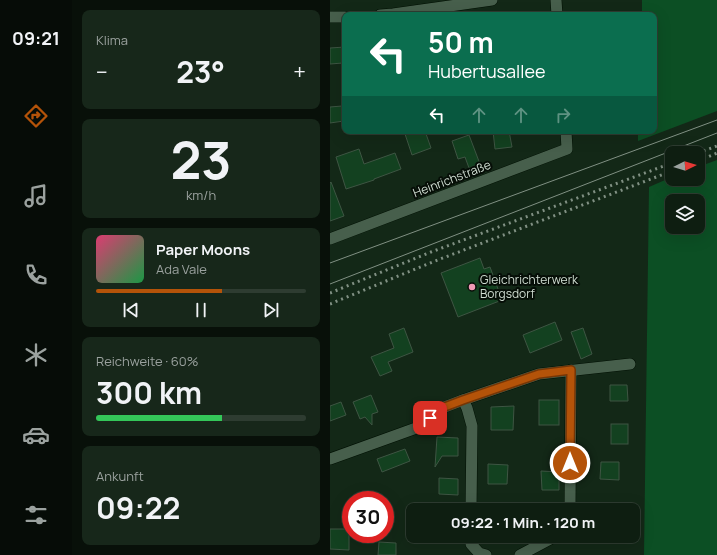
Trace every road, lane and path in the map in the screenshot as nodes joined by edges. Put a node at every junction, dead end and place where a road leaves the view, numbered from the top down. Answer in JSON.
{"nodes":[{"id":1,"x":492,"y":0,"type":"edge"},
{"id":2,"x":556,"y":0,"type":"edge"},
{"id":3,"x":407,"y":12,"type":"edge"},
{"id":4,"x":557,"y":12,"type":"edge"},
{"id":5,"x":342,"y":17,"type":"edge"},
{"id":6,"x":330,"y":18,"type":"edge"},
{"id":7,"x":566,"y":134,"type":"edge"},
{"id":8,"x":330,"y":240,"type":"edge"},
{"id":9,"x":630,"y":364,"type":"dead end"},
{"id":10,"x":571,"y":370,"type":"junction"},
{"id":11,"x":463,"y":400,"type":"junction"},
{"id":12,"x":330,"y":459,"type":"edge"},
{"id":13,"x":471,"y":503,"type":"edge"},
{"id":14,"x":570,"y":503,"type":"edge"},
{"id":15,"x":471,"y":543,"type":"edge"},
{"id":16,"x":543,"y":543,"type":"edge"},
{"id":17,"x":486,"y":555,"type":"edge"},
{"id":18,"x":520,"y":555,"type":"edge"}],
"edges":[{"from":1,"to":3,"type":"street"},
{"from":2,"to":4,"type":"street"},
{"from":5,"to":6,"type":"street"},
{"from":7,"to":8,"type":"street","name":"Heinrichstraße"},
{"from":9,"to":10,"type":"street"},
{"from":10,"to":11,"type":"street"},
{"from":10,"to":14,"type":"street"},
{"from":11,"to":12,"type":"street"},
{"from":11,"to":13,"type":"street"},
{"from":15,"to":17,"type":"street"},
{"from":16,"to":18,"type":"street"}]}
